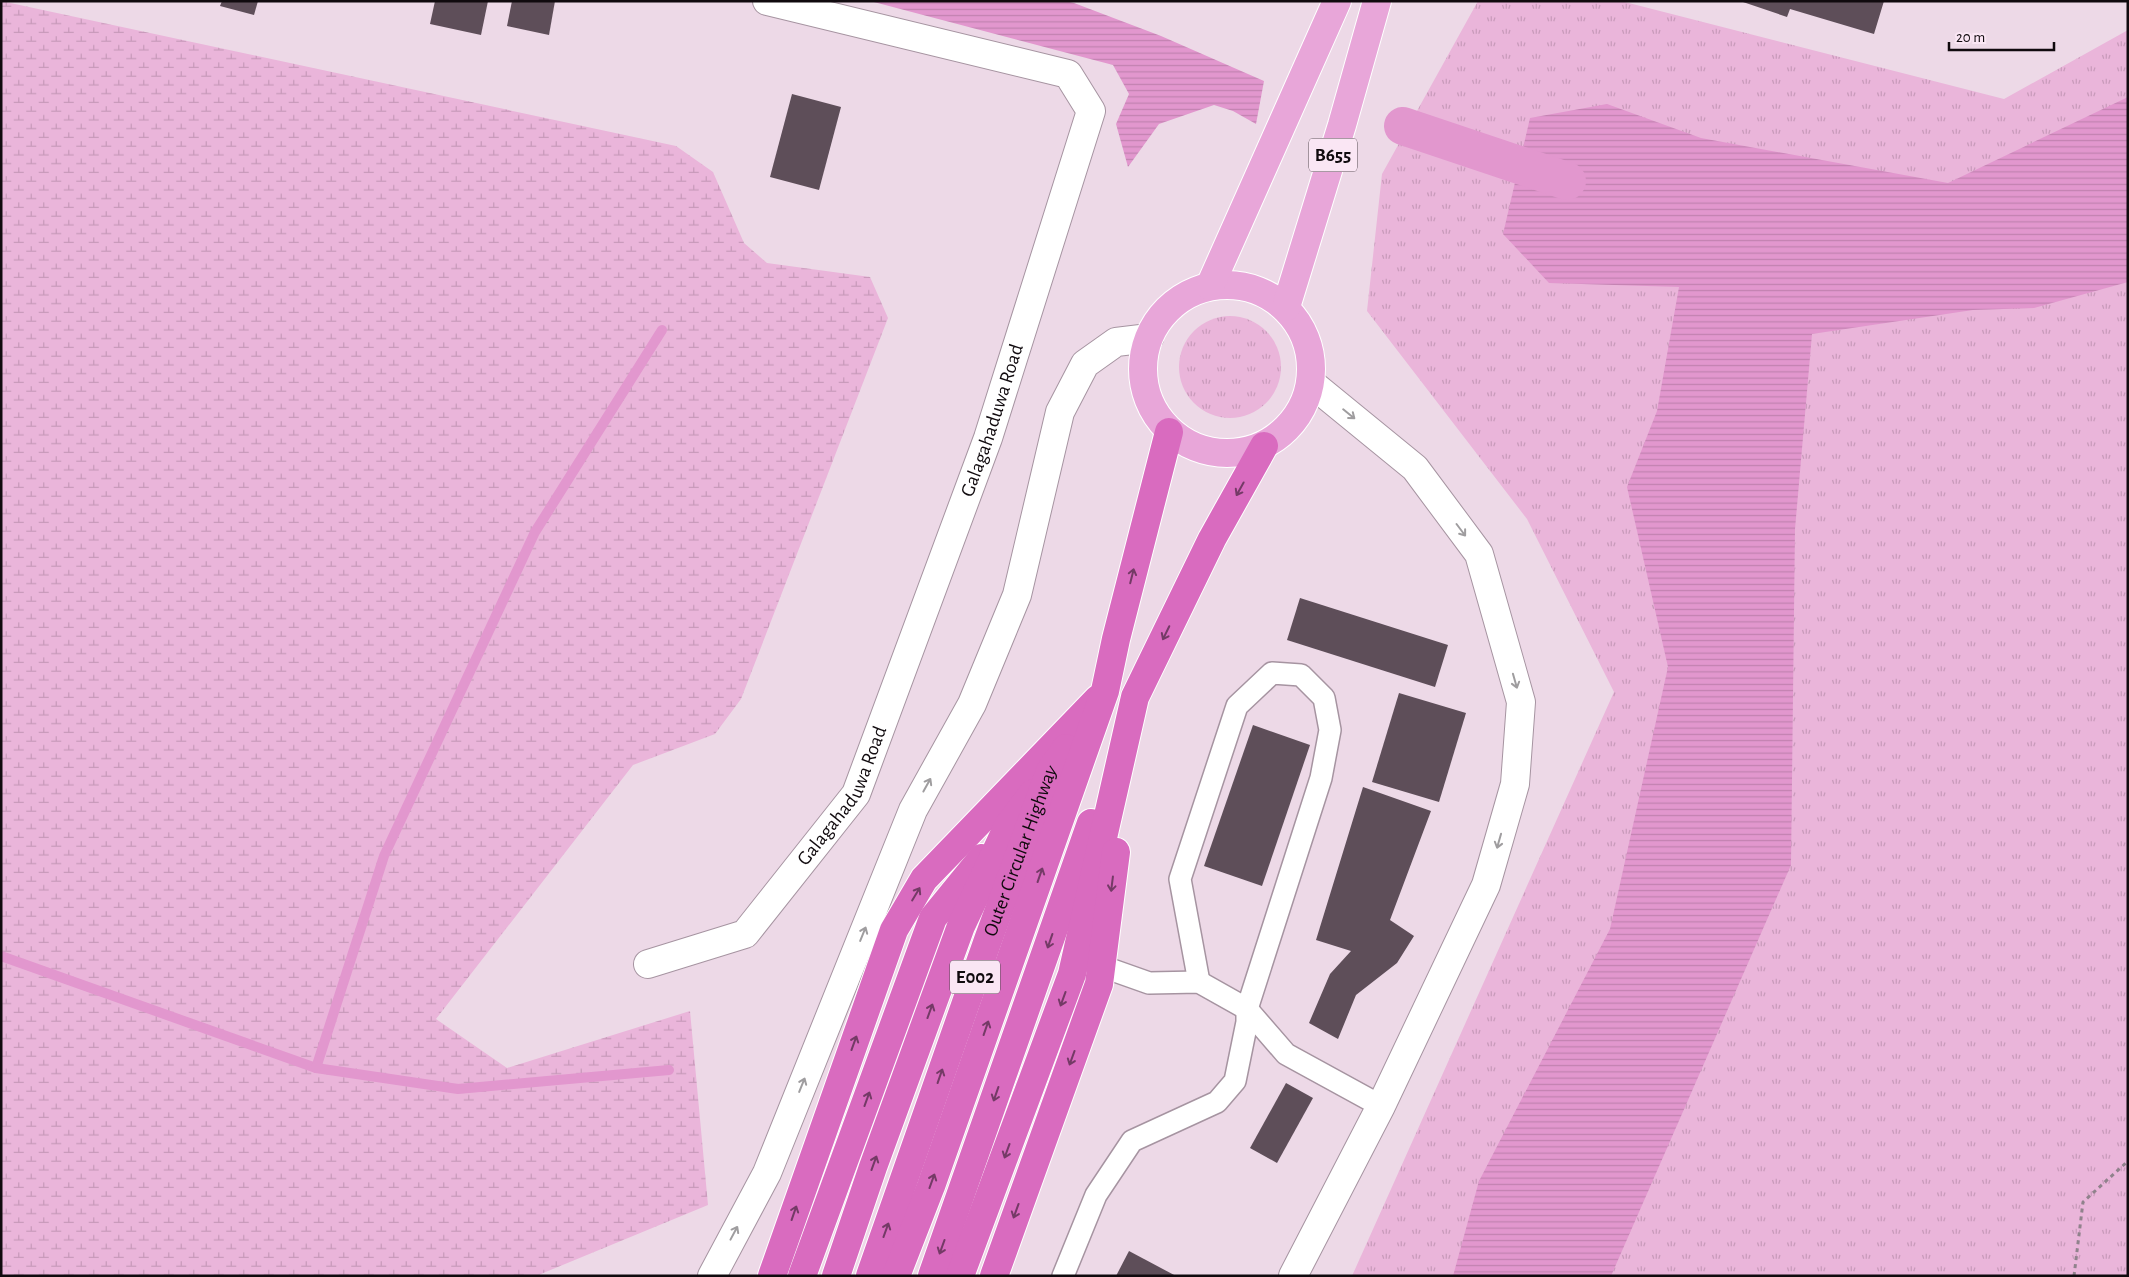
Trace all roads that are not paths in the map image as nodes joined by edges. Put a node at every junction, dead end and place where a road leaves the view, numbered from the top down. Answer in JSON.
{"nodes":[{"id":1,"x":767,"y":1,"type":"edge"},
{"id":2,"x":1338,"y":1,"type":"edge"},
{"id":3,"x":1376,"y":1,"type":"edge"},
{"id":4,"x":1210,"y":286,"type":"junction"},
{"id":5,"x":1286,"y":307,"type":"junction"},
{"id":6,"x":1149,"y":338,"type":"junction"},
{"id":7,"x":1311,"y":383,"type":"junction"},
{"id":8,"x":1170,"y":432,"type":"junction"},
{"id":9,"x":1264,"y":446,"type":"junction"},
{"id":10,"x":1105,"y":691,"type":"junction"},
{"id":11,"x":1135,"y":696,"type":"junction"},
{"id":12,"x":1050,"y":771,"type":"junction"},
{"id":13,"x":1008,"y":826,"type":"junction"},
{"id":14,"x":648,"y":964,"type":"dead end"},
{"id":15,"x":1101,"y":966,"type":"junction"},
{"id":16,"x":1199,"y":982,"type":"junction"},
{"id":17,"x":1247,"y":1009,"type":"junction"},
{"id":18,"x":1381,"y":1106,"type":"junction"},
{"id":19,"x":712,"y":1276,"type":"edge"},
{"id":20,"x":772,"y":1276,"type":"edge"},
{"id":21,"x":802,"y":1276,"type":"edge"},
{"id":22,"x":836,"y":1276,"type":"edge"},
{"id":23,"x":870,"y":1276,"type":"edge"},
{"id":24,"x":896,"y":1276,"type":"edge"},
{"id":25,"x":932,"y":1276,"type":"edge"},
{"id":26,"x":960,"y":1276,"type":"edge"},
{"id":27,"x":994,"y":1276,"type":"edge"},
{"id":28,"x":1063,"y":1276,"type":"edge"},
{"id":29,"x":1293,"y":1276,"type":"edge"}],
"edges":[{"from":1,"to":14,"type":"street","name":"Galagahaduwa Road"},
{"from":2,"to":4,"type":"main road"},
{"from":3,"to":5,"type":"main road","number":"B655"},
{"from":4,"to":5,"type":"main road"},
{"from":4,"to":6,"type":"main road"},
{"from":5,"to":7,"type":"main road"},
{"from":6,"to":8,"type":"main road"},
{"from":19,"to":6,"type":"street","one_way":true},
{"from":7,"to":9,"type":"main road"},
{"from":7,"to":18,"type":"street","one_way":true},
{"from":8,"to":9,"type":"main road"},
{"from":10,"to":8,"type":"highway","one_way":true},
{"from":9,"to":11,"type":"highway","one_way":true},
{"from":10,"to":12,"type":"highway","name":"Outer Circular Highway","number":"E002"},
{"from":20,"to":10,"type":"highway","one_way":true},
{"from":24,"to":10,"type":"highway","one_way":true},
{"from":11,"to":15,"type":"highway","one_way":true},
{"from":11,"to":25,"type":"highway","number":"E002","one_way":true},
{"from":11,"to":26,"type":"highway","one_way":true},
{"from":12,"to":13,"type":"highway"},
{"from":23,"to":12,"type":"highway","name":"Outer Circular Highway","number":"E002","one_way":true},
{"from":21,"to":13,"type":"highway","one_way":true},
{"from":22,"to":13,"type":"highway","one_way":true},
{"from":15,"to":16,"type":"lane"},
{"from":15,"to":27,"type":"highway","one_way":true},
{"from":16,"to":17,"type":"lane"},
{"from":16,"to":17,"type":"lane"},
{"from":17,"to":18,"type":"lane"},
{"from":17,"to":28,"type":"lane"},
{"from":18,"to":29,"type":"street"}]}
